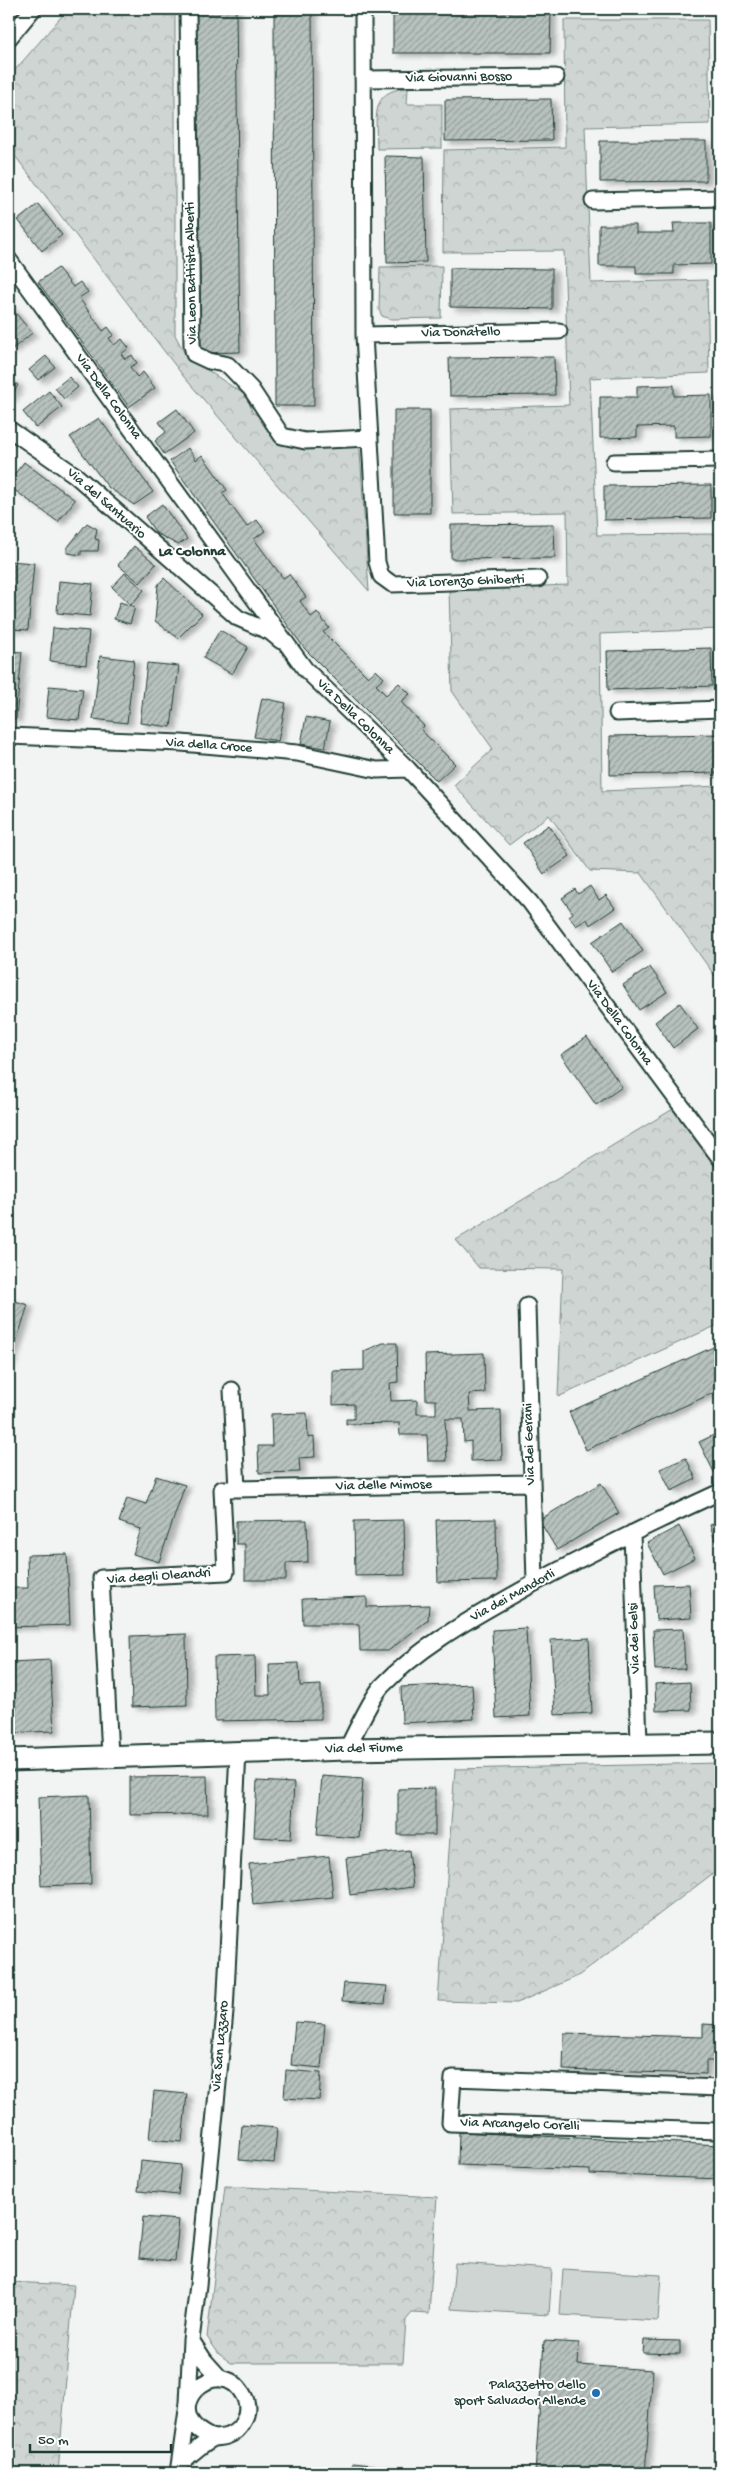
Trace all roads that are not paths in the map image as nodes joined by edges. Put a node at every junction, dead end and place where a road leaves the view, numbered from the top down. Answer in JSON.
{"nodes":[{"id":1,"x":33,"y":9,"type":"edge"},
{"id":2,"x":188,"y":9,"type":"edge"},
{"id":3,"x":363,"y":9,"type":"edge"},
{"id":4,"x":9,"y":38,"type":"edge"},
{"id":5,"x":556,"y":77,"type":"dead end"},
{"id":6,"x":363,"y":79,"type":"junction"},
{"id":7,"x":720,"y":198,"type":"edge"},
{"id":8,"x":593,"y":201,"type":"dead end"},
{"id":9,"x":9,"y":260,"type":"edge"},
{"id":10,"x":558,"y":331,"type":"dead end"},
{"id":11,"x":364,"y":336,"type":"junction"},
{"id":12,"x":9,"y":429,"type":"edge"},
{"id":13,"x":370,"y":438,"type":"junction"},
{"id":14,"x":720,"y":460,"type":"edge"},
{"id":15,"x":614,"y":462,"type":"dead end"},
{"id":16,"x":538,"y":579,"type":"dead end"},
{"id":17,"x":295,"y":654,"type":"junction"},
{"id":18,"x":720,"y":709,"type":"edge"},
{"id":19,"x":617,"y":712,"type":"dead end"},
{"id":20,"x":9,"y":736,"type":"edge"},
{"id":21,"x":408,"y":769,"type":"junction"},
{"id":22,"x":720,"y":1158,"type":"edge"},
{"id":23,"x":527,"y":1306,"type":"dead end"},
{"id":24,"x":232,"y":1390,"type":"dead end"},
{"id":25,"x":532,"y":1483,"type":"junction"},
{"id":26,"x":236,"y":1489,"type":"junction"},
{"id":27,"x":720,"y":1492,"type":"edge"},
{"id":28,"x":632,"y":1533,"type":"junction"},
{"id":29,"x":535,"y":1582,"type":"junction"},
{"id":30,"x":720,"y":1743,"type":"edge"},
{"id":31,"x":639,"y":1744,"type":"junction"},
{"id":32,"x":347,"y":1749,"type":"junction"},
{"id":33,"x":238,"y":1752,"type":"junction"},
{"id":34,"x":110,"y":1756,"type":"junction"},
{"id":35,"x":9,"y":1760,"type":"edge"},
{"id":36,"x":720,"y":2088,"type":"edge"},
{"id":37,"x":720,"y":2131,"type":"edge"},
{"id":38,"x":191,"y":2340,"type":"junction"},
{"id":39,"x":221,"y":2379,"type":"junction"},
{"id":40,"x":188,"y":2403,"type":"junction"},
{"id":41,"x":213,"y":2438,"type":"junction"},
{"id":42,"x":178,"y":2469,"type":"edge"}],
"edges":[{"from":1,"to":4,"type":"street"},
{"from":2,"to":13,"type":"street","name":"Via Leon Battista Alberti"},
{"from":3,"to":6,"type":"street"},
{"from":5,"to":6,"type":"street","name":"Via Giovanni Bosso"},
{"from":6,"to":11,"type":"street"},
{"from":7,"to":8,"type":"street"},
{"from":9,"to":17,"type":"street","name":"Via Della Colonna"},
{"from":10,"to":11,"type":"street","name":"Via Donatello"},
{"from":11,"to":13,"type":"street"},
{"from":12,"to":17,"type":"street","name":"Via del Santuario"},
{"from":13,"to":16,"type":"street","name":"Via Lorenzo Ghiberti"},
{"from":14,"to":15,"type":"street"},
{"from":17,"to":21,"type":"street","name":"Via Della Colonna"},
{"from":18,"to":19,"type":"street"},
{"from":20,"to":21,"type":"street","name":"Via della Croce"},
{"from":21,"to":22,"type":"street","name":"Via Della Colonna"},
{"from":23,"to":25,"type":"street","name":"Via dei Gerani"},
{"from":24,"to":26,"type":"street"},
{"from":25,"to":26,"type":"street","name":"Via delle Mimose"},
{"from":25,"to":29,"type":"street","name":"Via dei Gerani"},
{"from":26,"to":34,"type":"street","name":"Via degli Oleandri"},
{"from":27,"to":28,"type":"street","name":"Via dei Mandorli"},
{"from":28,"to":29,"type":"street","name":"Via dei Mandorli"},
{"from":28,"to":31,"type":"street","name":"Via dei Gelsi"},
{"from":29,"to":32,"type":"street","name":"Via dei Mandorli"},
{"from":30,"to":31,"type":"street","name":"Via del Fiume"},
{"from":31,"to":32,"type":"street","name":"Via del Fiume"},
{"from":32,"to":33,"type":"street","name":"Via del Fiume"},
{"from":33,"to":34,"type":"street","name":"Via del Fiume"},
{"from":33,"to":38,"type":"street","name":"Via San Lazzaro"},
{"from":34,"to":35,"type":"street","name":"Via del Fiume"},
{"from":36,"to":37,"type":"street","name":"Via Arcangelo Corelli"},
{"from":38,"to":39,"type":"street","name":"Via San Lazzaro"},
{"from":38,"to":40,"type":"street","name":"Via San Lazzaro"},
{"from":39,"to":40,"type":"street","name":"Via San Lazzaro"},
{"from":39,"to":41,"type":"street","name":"Via San Lazzaro"},
{"from":40,"to":41,"type":"street","name":"Via San Lazzaro"},
{"from":40,"to":42,"type":"street","name":"Via San Lazzaro"},
{"from":41,"to":42,"type":"street","name":"Via San Lazzaro"}]}
